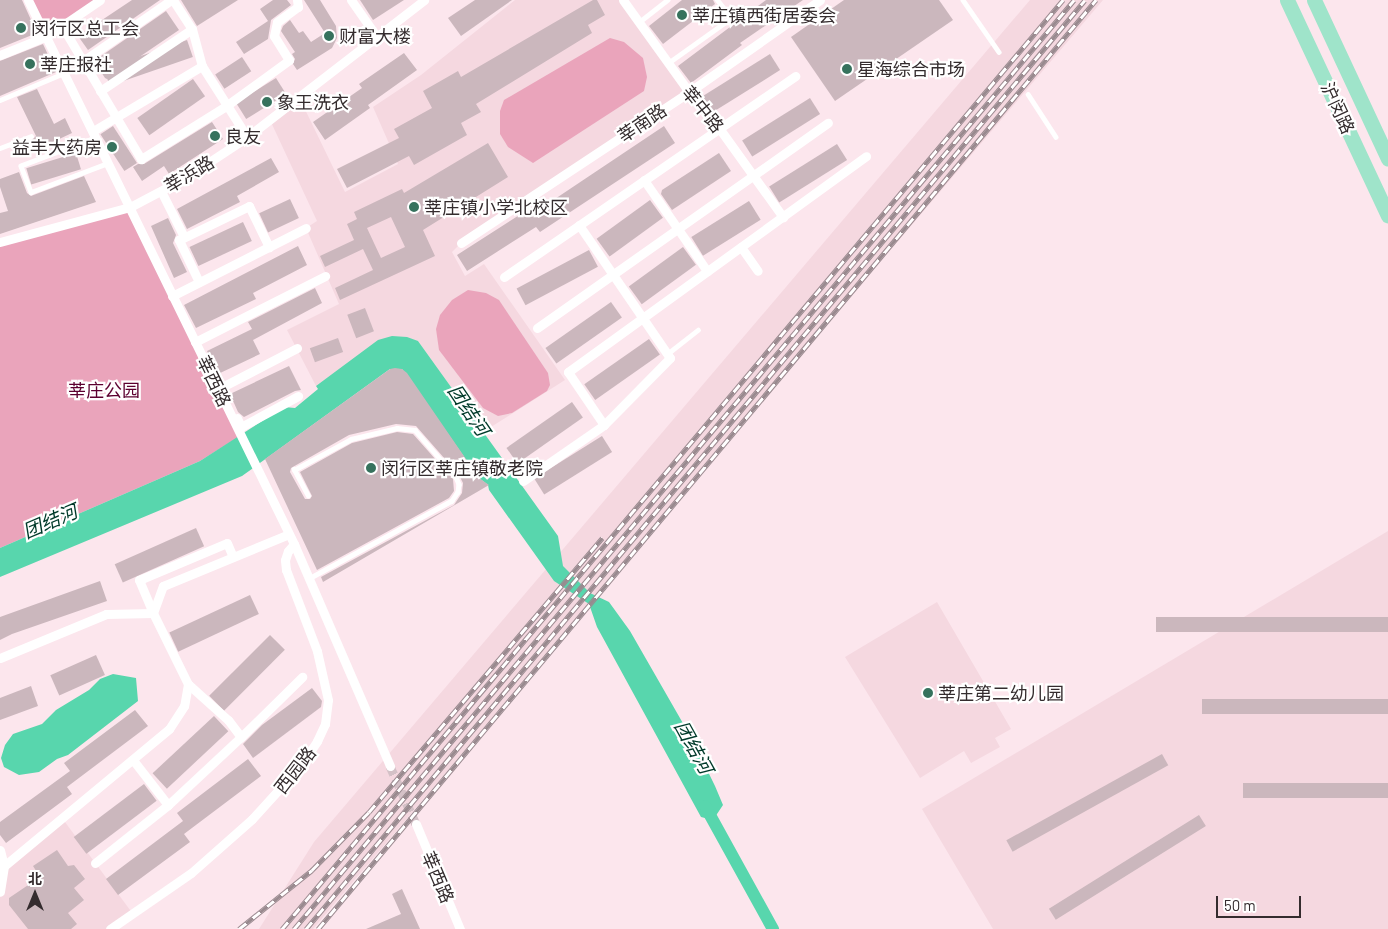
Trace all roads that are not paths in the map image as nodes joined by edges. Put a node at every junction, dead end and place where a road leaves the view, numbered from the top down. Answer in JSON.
{"nodes":[{"id":1,"x":28,"y":0,"type":"edge"},
{"id":2,"x":100,"y":0,"type":"edge"},
{"id":3,"x":172,"y":0,"type":"edge"},
{"id":4,"x":297,"y":0,"type":"edge"},
{"id":5,"x":351,"y":0,"type":"edge"},
{"id":6,"x":424,"y":0,"type":"edge"},
{"id":7,"x":623,"y":0,"type":"edge"},
{"id":8,"x":667,"y":0,"type":"edge"},
{"id":9,"x":717,"y":0,"type":"edge"},
{"id":10,"x":820,"y":0,"type":"edge"},
{"id":11,"x":963,"y":0,"type":"edge"},
{"id":12,"x":1287,"y":0,"type":"edge"},
{"id":13,"x":1314,"y":0,"type":"edge"},
{"id":14,"x":639,"y":22,"type":"junction"},
{"id":15,"x":62,"y":26,"type":"junction"},
{"id":16,"x":192,"y":28,"type":"junction"},
{"id":17,"x":47,"y":36,"type":"junction"},
{"id":18,"x":377,"y":37,"type":"junction"},
{"id":19,"x":999,"y":52,"type":"dead end"},
{"id":20,"x":0,"y":55,"type":"edge"},
{"id":21,"x":83,"y":61,"type":"junction"},
{"id":22,"x":668,"y":63,"type":"junction"},
{"id":23,"x":202,"y":66,"type":"junction"},
{"id":24,"x":65,"y":73,"type":"junction"},
{"id":25,"x":795,"y":76,"type":"dead end"},
{"id":26,"x":100,"y":91,"type":"junction"},
{"id":27,"x":689,"y":92,"type":"junction"},
{"id":28,"x":1028,"y":94,"type":"dead end"},
{"id":29,"x":0,"y":100,"type":"edge"},
{"id":30,"x":226,"y":106,"type":"junction"},
{"id":31,"x":116,"y":117,"type":"junction"},
{"id":32,"x":828,"y":123,"type":"dead end"},
{"id":33,"x":719,"y":128,"type":"junction"},
{"id":34,"x":95,"y":134,"type":"junction"},
{"id":35,"x":31,"y":136,"type":"dead end"},
{"id":36,"x":1056,"y":137,"type":"dead end"},
{"id":37,"x":246,"y":138,"type":"junction"},
{"id":38,"x":0,"y":148,"type":"edge"},
{"id":39,"x":866,"y":156,"type":"dead end"},
{"id":40,"x":1388,"y":159,"type":"edge"},
{"id":41,"x":108,"y":163,"type":"junction"},
{"id":42,"x":753,"y":174,"type":"junction"},
{"id":43,"x":644,"y":180,"type":"junction"},
{"id":44,"x":161,"y":191,"type":"junction"},
{"id":45,"x":130,"y":207,"type":"junction"},
{"id":46,"x":1388,"y":216,"type":"edge"},
{"id":47,"x":783,"y":217,"type":"junction"},
{"id":48,"x":579,"y":226,"type":"junction"},
{"id":49,"x":306,"y":228,"type":"dead end"},
{"id":50,"x":677,"y":228,"type":"junction"},
{"id":51,"x":184,"y":237,"type":"junction"},
{"id":52,"x":0,"y":242,"type":"edge"},
{"id":53,"x":461,"y":243,"type":"dead end"},
{"id":54,"x":269,"y":247,"type":"junction"},
{"id":55,"x":741,"y":247,"type":"junction"},
{"id":56,"x":708,"y":271,"type":"junction"},
{"id":57,"x":758,"y":271,"type":"dead end"},
{"id":58,"x":612,"y":274,"type":"junction"},
{"id":59,"x":325,"y":276,"type":"dead end"},
{"id":60,"x":504,"y":277,"type":"dead end"},
{"id":61,"x":199,"y":282,"type":"junction"},
{"id":62,"x":172,"y":296,"type":"junction"},
{"id":63,"x":642,"y":318,"type":"junction"},
{"id":64,"x":537,"y":328,"type":"dead end"},
{"id":65,"x":698,"y":330,"type":"dead end"},
{"id":66,"x":195,"y":342,"type":"junction"},
{"id":67,"x":296,"y":348,"type":"dead end"},
{"id":68,"x":667,"y":354,"type":"junction"},
{"id":69,"x":218,"y":389,"type":"junction"},
{"id":70,"x":298,"y":396,"type":"dead end"},
{"id":71,"x":225,"y":405,"type":"junction"},
{"id":72,"x":604,"y":425,"type":"junction"},
{"id":73,"x":523,"y":481,"type":"dead end"},
{"id":74,"x":308,"y":496,"type":"dead end"},
{"id":75,"x":289,"y":534,"type":"junction"},
{"id":76,"x":294,"y":544,"type":"junction"},
{"id":77,"x":233,"y":557,"type":"junction"},
{"id":78,"x":309,"y":579,"type":"junction"},
{"id":79,"x":154,"y":613,"type":"junction"},
{"id":80,"x":0,"y":658,"type":"edge"},
{"id":81,"x":302,"y":677,"type":"dead end"},
{"id":82,"x":188,"y":684,"type":"junction"},
{"id":83,"x":241,"y":737,"type":"junction"},
{"id":84,"x":133,"y":760,"type":"junction"},
{"id":85,"x":390,"y":766,"type":"tunnel mouth"},
{"id":86,"x":168,"y":805,"type":"junction"},
{"id":87,"x":416,"y":824,"type":"tunnel mouth"},
{"id":88,"x":0,"y":850,"type":"edge"},
{"id":89,"x":95,"y":863,"type":"dead end"},
{"id":90,"x":4,"y":866,"type":"junction"},
{"id":91,"x":0,"y":892,"type":"edge"},
{"id":92,"x":110,"y":929,"type":"edge"},
{"id":93,"x":460,"y":929,"type":"edge"}],
"edges":[{"from":1,"to":17,"type":"street","name":"莘西路"},
{"from":2,"to":15,"type":"street"},
{"from":3,"to":16,"type":"street"},
{"from":3,"to":21,"type":"street"},
{"from":4,"to":30,"type":"street"},
{"from":5,"to":18,"type":"street"},
{"from":6,"to":18,"type":"street","name":"莘浜路"},
{"from":7,"to":14,"type":"street","name":"莘中路"},
{"from":8,"to":14,"type":"lane"},
{"from":9,"to":22,"type":"lane"},
{"from":10,"to":27,"type":"street","name":"莘南路"},
{"from":11,"to":19,"type":"lane"},
{"from":12,"to":46,"type":"highway","name":"沪闵路"},
{"from":13,"to":40,"type":"highway","name":"沪闵路"},
{"from":14,"to":22,"type":"street","name":"莘中路"},
{"from":15,"to":17,"type":"street"},
{"from":15,"to":21,"type":"street"},
{"from":16,"to":23,"type":"street"},
{"from":16,"to":26,"type":"street"},
{"from":17,"to":20,"type":"street"},
{"from":17,"to":24,"type":"street","name":"莘西路"},
{"from":18,"to":37,"type":"street","name":"莘浜路"},
{"from":21,"to":26,"type":"street"},
{"from":22,"to":27,"type":"street","name":"莘中路"},
{"from":23,"to":30,"type":"street"},
{"from":23,"to":31,"type":"street"},
{"from":24,"to":29,"type":"lane"},
{"from":24,"to":34,"type":"street","name":"莘西路"},
{"from":25,"to":33,"type":"street"},
{"from":26,"to":31,"type":"street"},
{"from":27,"to":33,"type":"street","name":"莘中路"},
{"from":27,"to":53,"type":"street","name":"莘南路"},
{"from":28,"to":36,"type":"lane"},
{"from":30,"to":31,"type":"street"},
{"from":30,"to":37,"type":"street"},
{"from":31,"to":34,"type":"street"},
{"from":32,"to":42,"type":"street"},
{"from":33,"to":42,"type":"street","name":"莘中路"},
{"from":33,"to":43,"type":"street"},
{"from":34,"to":41,"type":"street","name":"莘西路"},
{"from":34,"to":41,"type":"lane"},
{"from":35,"to":38,"type":"lane"},
{"from":37,"to":44,"type":"street","name":"莘浜路"},
{"from":39,"to":47,"type":"street"},
{"from":41,"to":45,"type":"street","name":"莘西路"},
{"from":42,"to":47,"type":"street","name":"莘中路"},
{"from":42,"to":50,"type":"street"},
{"from":43,"to":48,"type":"street"},
{"from":43,"to":50,"type":"street"},
{"from":44,"to":45,"type":"street","name":"莘浜路"},
{"from":44,"to":51,"type":"street"},
{"from":45,"to":52,"type":"street","name":"莘浜路"},
{"from":45,"to":62,"type":"street","name":"莘西路"},
{"from":47,"to":55,"type":"street"},
{"from":48,"to":58,"type":"street"},
{"from":48,"to":60,"type":"street"},
{"from":49,"to":54,"type":"street"},
{"from":50,"to":56,"type":"street"},
{"from":50,"to":58,"type":"street"},
{"from":51,"to":54,"type":"street"},
{"from":51,"to":61,"type":"street"},
{"from":54,"to":61,"type":"street"},
{"from":55,"to":56,"type":"street"},
{"from":55,"to":57,"type":"street"},
{"from":56,"to":63,"type":"street"},
{"from":58,"to":63,"type":"street"},
{"from":58,"to":64,"type":"street"},
{"from":59,"to":66,"type":"street"},
{"from":61,"to":62,"type":"street"},
{"from":62,"to":66,"type":"street","name":"莘西路"},
{"from":63,"to":68,"type":"street"},
{"from":63,"to":72,"type":"street"},
{"from":65,"to":68,"type":"lane"},
{"from":66,"to":69,"type":"street","name":"莘西路"},
{"from":67,"to":69,"type":"street"},
{"from":68,"to":72,"type":"street"},
{"from":69,"to":71,"type":"street","name":"莘西路"},
{"from":70,"to":71,"type":"street"},
{"from":71,"to":75,"type":"street","name":"莘西路"},
{"from":72,"to":73,"type":"street"},
{"from":74,"to":78,"type":"lane"},
{"from":75,"to":76,"type":"street","name":"莘西路"},
{"from":75,"to":77,"type":"street"},
{"from":76,"to":78,"type":"street","name":"莘西路"},
{"from":76,"to":92,"type":"street","name":"西园路"},
{"from":77,"to":79,"type":"street"},
{"from":77,"to":79,"type":"street"},
{"from":78,"to":85,"type":"street","name":"莘西路"},
{"from":79,"to":80,"type":"street"},
{"from":79,"to":82,"type":"street"},
{"from":81,"to":83,"type":"street"},
{"from":82,"to":83,"type":"street"},
{"from":82,"to":84,"type":"street"},
{"from":83,"to":86,"type":"street"},
{"from":84,"to":86,"type":"street"},
{"from":84,"to":90,"type":"street"},
{"from":86,"to":89,"type":"street"},
{"from":87,"to":93,"type":"street","name":"莘西路"},
{"from":88,"to":90,"type":"street"},
{"from":90,"to":91,"type":"street"}]}
